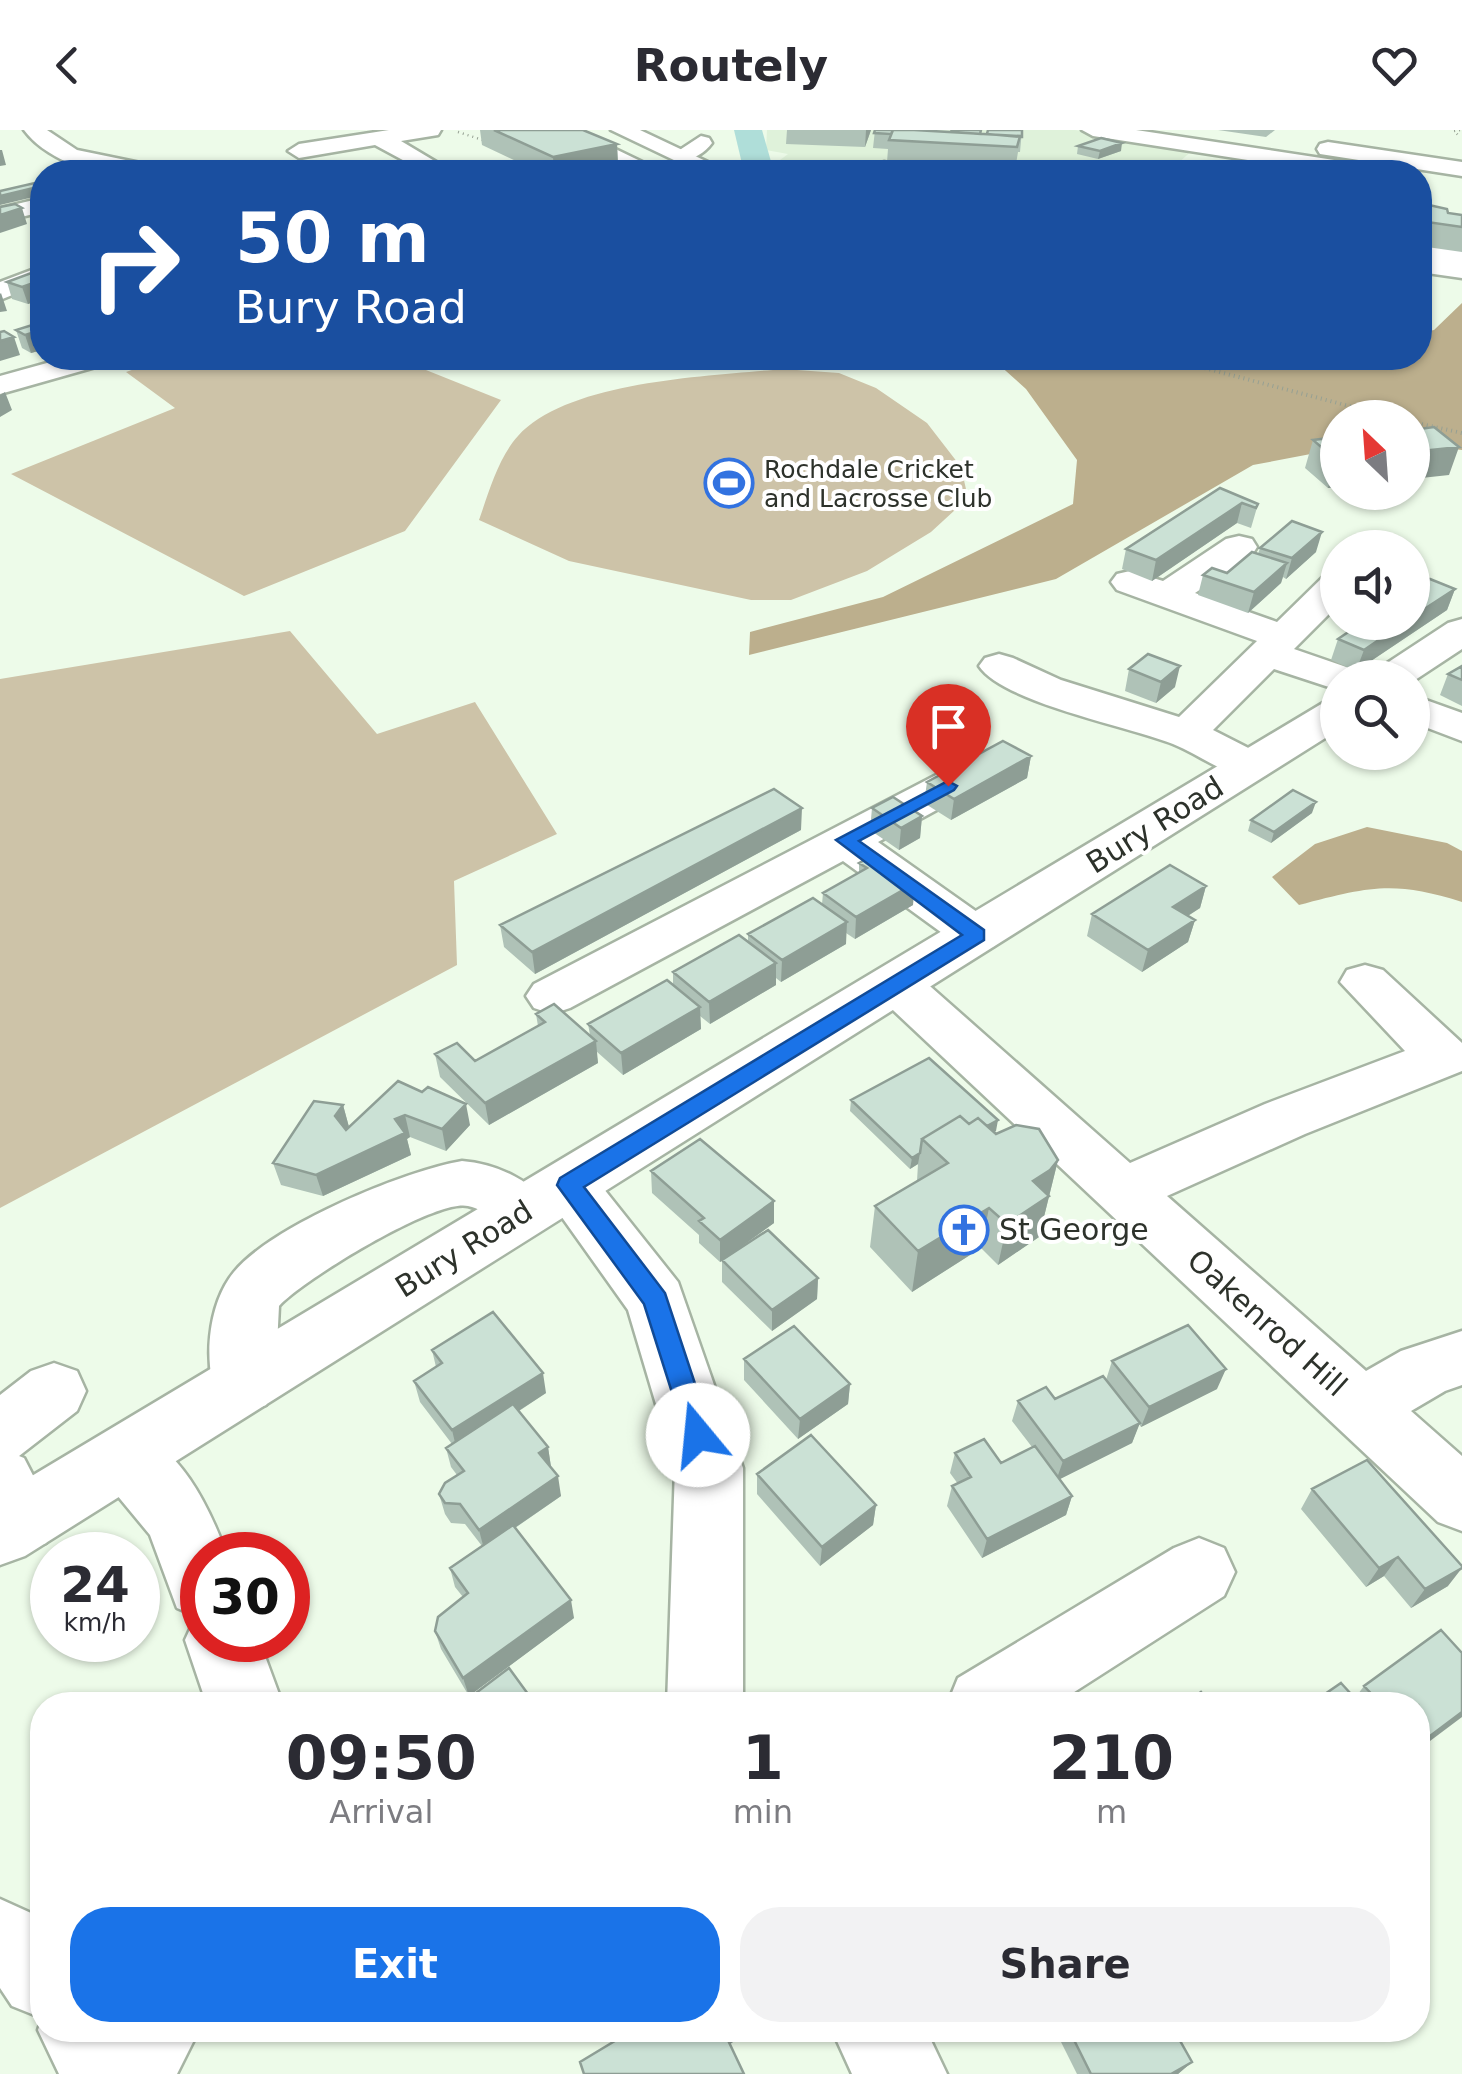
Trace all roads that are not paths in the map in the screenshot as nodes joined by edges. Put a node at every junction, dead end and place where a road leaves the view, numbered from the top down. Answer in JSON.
{"nodes":[{"id":1,"x":287,"y":130,"type":"edge"},
{"id":2,"x":430,"y":130,"type":"edge"},
{"id":3,"x":622,"y":130,"type":"edge"},
{"id":4,"x":1093,"y":130,"type":"edge"},
{"id":5,"x":1173,"y":130,"type":"edge"},
{"id":6,"x":562,"y":132,"type":"edge"},
{"id":7,"x":1155,"y":132,"type":"edge"},
{"id":8,"x":39,"y":137,"type":"edge"},
{"id":9,"x":1228,"y":139,"type":"dead end"},
{"id":10,"x":1346,"y":139,"type":"dead end"},
{"id":11,"x":382,"y":140,"type":"junction"},
{"id":12,"x":1461,"y":145,"type":"edge"},
{"id":13,"x":1202,"y":147,"type":"junction"},
{"id":14,"x":14,"y":150,"type":"dead end"},
{"id":15,"x":299,"y":152,"type":"junction"},
{"id":16,"x":1251,"y":154,"type":"junction"},
{"id":17,"x":91,"y":160,"type":"edge"},
{"id":18,"x":307,"y":160,"type":"edge"},
{"id":19,"x":419,"y":160,"type":"edge"},
{"id":20,"x":623,"y":160,"type":"edge"},
{"id":21,"x":704,"y":160,"type":"edge"},
{"id":22,"x":1211,"y":160,"type":"edge"},
{"id":23,"x":1290,"y":160,"type":"edge"},
{"id":24,"x":1402,"y":160,"type":"edge"},
{"id":25,"x":1432,"y":164,"type":"edge"},
{"id":26,"x":1462,"y":169,"type":"edge"},
{"id":27,"x":1432,"y":183,"type":"edge"},
{"id":28,"x":16,"y":184,"type":"edge"},
{"id":29,"x":30,"y":187,"type":"edge"},
{"id":30,"x":1462,"y":187,"type":"edge"},
{"id":31,"x":30,"y":208,"type":"edge"},
{"id":32,"x":0,"y":215,"type":"edge"},
{"id":33,"x":30,"y":279,"type":"edge"},
{"id":34,"x":0,"y":292,"type":"edge"},
{"id":35,"x":53,"y":370,"type":"edge"},
{"id":36,"x":0,"y":385,"type":"edge"},
{"id":37,"x":1239,"y":547,"type":"dead end"},
{"id":38,"x":1130,"y":582,"type":"dead end"},
{"id":39,"x":1167,"y":596,"type":"junction"},
{"id":40,"x":1320,"y":601,"type":"edge"},
{"id":41,"x":1462,"y":631,"type":"edge"},
{"id":42,"x":1275,"y":645,"type":"junction"},
{"id":43,"x":1419,"y":660,"type":"edge"},
{"id":44,"x":999,"y":666,"type":"dead end"},
{"id":45,"x":1320,"y":669,"type":"edge"},
{"id":46,"x":1430,"y":715,"type":"edge"},
{"id":47,"x":1320,"y":723,"type":"edge"},
{"id":48,"x":1462,"y":728,"type":"edge"},
{"id":49,"x":1186,"y":734,"type":"junction"},
{"id":50,"x":1251,"y":766,"type":"junction"},
{"id":51,"x":982,"y":768,"type":"edge"},
{"id":52,"x":793,"y":814,"type":"edge"},
{"id":53,"x":842,"y":842,"type":"junction"},
{"id":54,"x":977,"y":935,"type":"junction"},
{"id":55,"x":1365,"y":982,"type":"dead end"},
{"id":56,"x":896,"y":984,"type":"junction"},
{"id":57,"x":552,"y":996,"type":"dead end"},
{"id":58,"x":1122,"y":1192,"type":"junction"},
{"id":59,"x":546,"y":1199,"type":"junction"},
{"id":60,"x":1462,"y":1358,"type":"edge"},
{"id":61,"x":243,"y":1384,"type":"junction"},
{"id":62,"x":54,"y":1391,"type":"dead end"},
{"id":63,"x":1361,"y":1408,"type":"junction"},
{"id":64,"x":0,"y":1434,"type":"edge"},
{"id":65,"x":126,"y":1456,"type":"junction"},
{"id":66,"x":1462,"y":1500,"type":"edge"},
{"id":67,"x":7,"y":1511,"type":"edge"},
{"id":68,"x":184,"y":1532,"type":"edge"},
{"id":69,"x":1199,"y":1572,"type":"dead end"},
{"id":70,"x":230,"y":1662,"type":"edge"},
{"id":71,"x":240,"y":1692,"type":"edge"},
{"id":72,"x":705,"y":1692,"type":"edge"},
{"id":73,"x":1006,"y":1692,"type":"edge"},
{"id":74,"x":0,"y":1941,"type":"edge"},
{"id":75,"x":30,"y":1958,"type":"edge"},
{"id":76,"x":89,"y":2042,"type":"edge"},
{"id":77,"x":147,"y":2042,"type":"edge"},
{"id":78,"x":883,"y":2042,"type":"edge"},
{"id":79,"x":112,"y":2074,"type":"edge"},
{"id":80,"x":122,"y":2074,"type":"edge"},
{"id":81,"x":903,"y":2074,"type":"edge"}],
"edges":[{"from":1,"to":15,"type":"street"},
{"from":2,"to":11,"type":"street"},
{"from":3,"to":21,"type":"street"},
{"from":4,"to":7,"type":"street"},
{"from":5,"to":9,"type":"street"},
{"from":6,"to":20,"type":"street"},
{"from":7,"to":13,"type":"street"},
{"from":8,"to":14,"type":"street"},
{"from":8,"to":17,"type":"street"},
{"from":10,"to":12,"type":"street"},
{"from":11,"to":15,"type":"street"},
{"from":11,"to":19,"type":"street"},
{"from":13,"to":16,"type":"street"},
{"from":13,"to":22,"type":"street"},
{"from":15,"to":18,"type":"street"},
{"from":16,"to":23,"type":"street"},
{"from":16,"to":24,"type":"street"},
{"from":25,"to":26,"type":"street"},
{"from":27,"to":30,"type":"street"},
{"from":28,"to":29,"type":"street"},
{"from":31,"to":32,"type":"street"},
{"from":33,"to":34,"type":"street"},
{"from":35,"to":36,"type":"street"},
{"from":37,"to":39,"type":"street"},
{"from":38,"to":39,"type":"street"},
{"from":39,"to":42,"type":"street"},
{"from":40,"to":42,"type":"street"},
{"from":41,"to":43,"type":"street"},
{"from":42,"to":45,"type":"street"},
{"from":42,"to":49,"type":"street"},
{"from":44,"to":49,"type":"street"},
{"from":46,"to":48,"type":"street"},
{"from":47,"to":50,"type":"street","name":"Bury Road"},
{"from":49,"to":50,"type":"street"},
{"from":50,"to":54,"type":"street","name":"Bury Road"},
{"from":51,"to":53,"type":"street"},
{"from":52,"to":53,"type":"street"},
{"from":53,"to":54,"type":"street"},
{"from":53,"to":57,"type":"street"},
{"from":54,"to":56,"type":"street","name":"Bury Road"},
{"from":55,"to":58,"type":"street"},
{"from":56,"to":58,"type":"street","name":"Oakenrod Hill"},
{"from":56,"to":59,"type":"street","name":"Bury Road"},
{"from":58,"to":63,"type":"street","name":"Oakenrod Hill"},
{"from":59,"to":61,"type":"street","name":"Bury Road"},
{"from":59,"to":61,"type":"street"},
{"from":59,"to":72,"type":"street"},
{"from":60,"to":63,"type":"street"},
{"from":61,"to":65,"type":"street","name":"Bury Road"},
{"from":62,"to":64,"type":"street"},
{"from":63,"to":66,"type":"street","name":"Oakenrod Hill"},
{"from":65,"to":67,"type":"street","name":"Bury Road"},
{"from":65,"to":68,"type":"street"},
{"from":69,"to":73,"type":"street"},
{"from":70,"to":71,"type":"street"},
{"from":74,"to":75,"type":"street"},
{"from":76,"to":79,"type":"street"},
{"from":77,"to":80,"type":"street"},
{"from":78,"to":81,"type":"street"}]}
